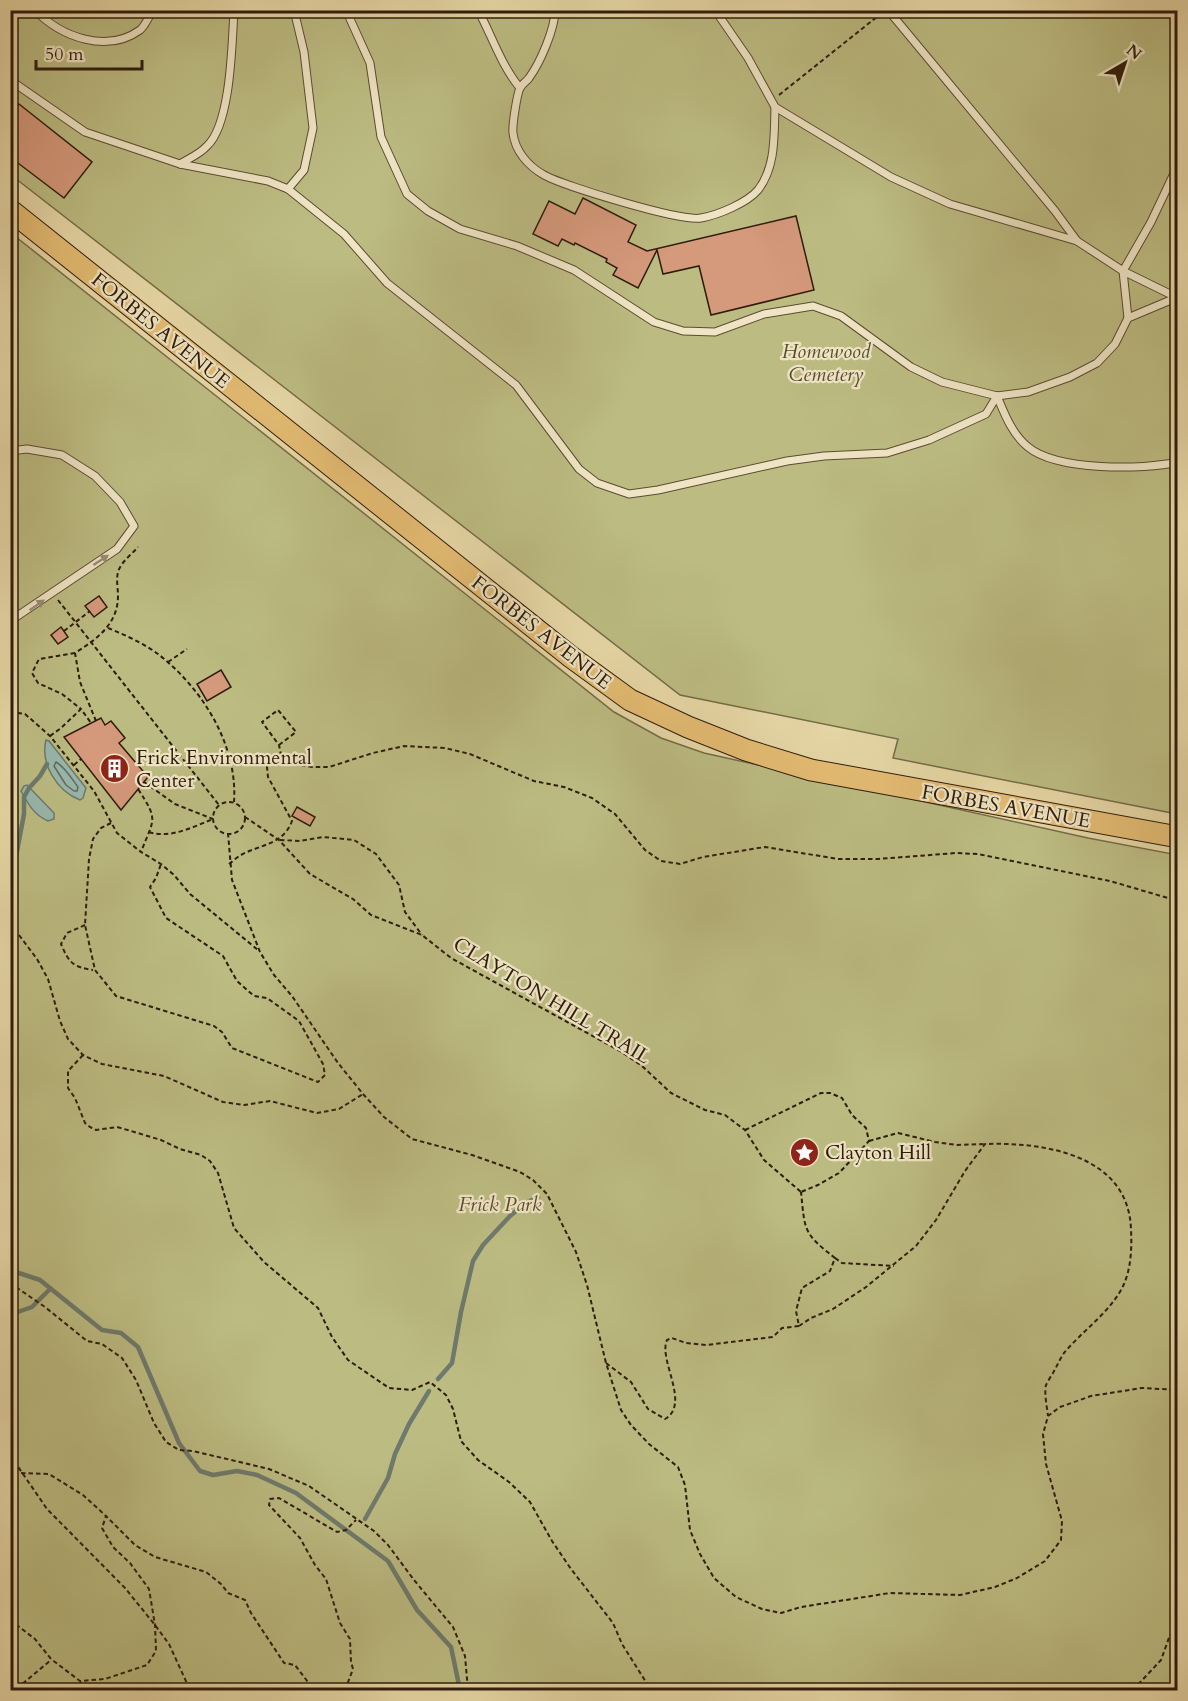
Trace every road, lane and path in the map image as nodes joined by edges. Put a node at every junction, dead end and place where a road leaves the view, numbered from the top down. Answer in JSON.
{"nodes":[{"id":1,"x":35,"y":10,"type":"edge"},
{"id":2,"x":153,"y":10,"type":"edge"},
{"id":3,"x":234,"y":10,"type":"edge"},
{"id":4,"x":294,"y":10,"type":"edge"},
{"id":5,"x":346,"y":10,"type":"edge"},
{"id":6,"x":478,"y":10,"type":"edge"},
{"id":7,"x":555,"y":10,"type":"edge"},
{"id":8,"x":716,"y":10,"type":"edge"},
{"id":9,"x":887,"y":10,"type":"edge"},
{"id":10,"x":10,"y":80,"type":"edge"},
{"id":11,"x":520,"y":88,"type":"junction"},
{"id":12,"x":774,"y":104,"type":"junction"},
{"id":13,"x":180,"y":164,"type":"junction"},
{"id":14,"x":1178,"y":165,"type":"edge"},
{"id":15,"x":288,"y":189,"type":"junction"},
{"id":16,"x":10,"y":210,"type":"edge"},
{"id":17,"x":1077,"y":241,"type":"junction"},
{"id":18,"x":1123,"y":271,"type":"junction"},
{"id":19,"x":1177,"y":297,"type":"edge"},
{"id":20,"x":1128,"y":318,"type":"junction"},
{"id":21,"x":997,"y":396,"type":"junction"},
{"id":22,"x":10,"y":451,"type":"edge"},
{"id":23,"x":1178,"y":462,"type":"edge"},
{"id":24,"x":138,"y":547,"type":"dead end"},
{"id":25,"x":53,"y":593,"type":"junction"},
{"id":26,"x":90,"y":612,"type":"dead end"},
{"id":27,"x":10,"y":621,"type":"edge"},
{"id":28,"x":75,"y":622,"type":"junction"},
{"id":29,"x":108,"y":628,"type":"junction"},
{"id":30,"x":64,"y":631,"type":"dead end"},
{"id":31,"x":92,"y":643,"type":"junction"},
{"id":32,"x":187,"y":648,"type":"dead end"},
{"id":33,"x":75,"y":652,"type":"junction"},
{"id":34,"x":168,"y":662,"type":"junction"},
{"id":35,"x":81,"y":709,"type":"junction"},
{"id":36,"x":10,"y":712,"type":"edge"},
{"id":37,"x":96,"y":721,"type":"dead end"},
{"id":38,"x":91,"y":723,"type":"dead end"},
{"id":39,"x":51,"y":737,"type":"junction"},
{"id":40,"x":279,"y":745,"type":"junction"},
{"id":41,"x":281,"y":755,"type":"junction"},
{"id":42,"x":81,"y":759,"type":"dead end"},
{"id":43,"x":74,"y":765,"type":"junction"},
{"id":44,"x":144,"y":782,"type":"dead end"},
{"id":45,"x":138,"y":789,"type":"dead end"},
{"id":46,"x":234,"y":802,"type":"junction"},
{"id":47,"x":219,"y":805,"type":"junction"},
{"id":48,"x":245,"y":818,"type":"junction"},
{"id":49,"x":213,"y":819,"type":"junction"},
{"id":50,"x":111,"y":823,"type":"junction"},
{"id":51,"x":149,"y":832,"type":"junction"},
{"id":52,"x":228,"y":833,"type":"junction"},
{"id":53,"x":1178,"y":837,"type":"edge"},
{"id":54,"x":279,"y":840,"type":"junction"},
{"id":55,"x":141,"y":852,"type":"junction"},
{"id":56,"x":162,"y":864,"type":"junction"},
{"id":57,"x":229,"y":864,"type":"junction"},
{"id":58,"x":1178,"y":902,"type":"edge"},
{"id":59,"x":10,"y":923,"type":"edge"},
{"id":60,"x":85,"y":925,"type":"junction"},
{"id":61,"x":422,"y":935,"type":"junction"},
{"id":62,"x":260,"y":952,"type":"junction"},
{"id":63,"x":95,"y":970,"type":"junction"},
{"id":64,"x":306,"y":1016,"type":"junction"},
{"id":65,"x":299,"y":1021,"type":"junction"},
{"id":66,"x":83,"y":1055,"type":"junction"},
{"id":67,"x":363,"y":1094,"type":"junction"},
{"id":68,"x":745,"y":1130,"type":"junction"},
{"id":69,"x":869,"y":1141,"type":"junction"},
{"id":70,"x":985,"y":1144,"type":"junction"},
{"id":71,"x":801,"y":1192,"type":"junction"},
{"id":72,"x":835,"y":1258,"type":"junction"},
{"id":73,"x":894,"y":1266,"type":"junction"},
{"id":74,"x":10,"y":1283,"type":"edge"},
{"id":75,"x":799,"y":1326,"type":"junction"},
{"id":76,"x":606,"y":1363,"type":"junction"},
{"id":77,"x":1178,"y":1390,"type":"edge"},
{"id":78,"x":1048,"y":1416,"type":"junction"},
{"id":79,"x":10,"y":1455,"type":"edge"},
{"id":80,"x":21,"y":1473,"type":"junction"},
{"id":81,"x":106,"y":1516,"type":"junction"},
{"id":82,"x":356,"y":1520,"type":"junction"},
{"id":83,"x":10,"y":1620,"type":"edge"},
{"id":84,"x":155,"y":1624,"type":"junction"},
{"id":85,"x":1178,"y":1626,"type":"edge"},
{"id":86,"x":51,"y":1659,"type":"junction"},
{"id":87,"x":80,"y":1681,"type":"junction"},
{"id":88,"x":10,"y":1689,"type":"edge"},
{"id":89,"x":89,"y":1690,"type":"edge"},
{"id":90,"x":190,"y":1690,"type":"edge"},
{"id":91,"x":314,"y":1690,"type":"edge"},
{"id":92,"x":345,"y":1690,"type":"edge"},
{"id":93,"x":468,"y":1690,"type":"edge"},
{"id":94,"x":651,"y":1690,"type":"edge"},
{"id":95,"x":1133,"y":1690,"type":"edge"}],
"edges":[{"from":1,"to":2,"type":"lane"},
{"from":3,"to":13,"type":"lane"},
{"from":4,"to":15,"type":"lane"},
{"from":5,"to":21,"type":"lane"},
{"from":6,"to":11,"type":"lane"},
{"from":7,"to":11,"type":"lane"},
{"from":8,"to":12,"type":"lane"},
{"from":9,"to":12,"type":"path"},
{"from":9,"to":17,"type":"lane"},
{"from":10,"to":13,"type":"lane"},
{"from":11,"to":12,"type":"lane"},
{"from":12,"to":17,"type":"lane"},
{"from":13,"to":15,"type":"lane"},
{"from":14,"to":18,"type":"lane"},
{"from":15,"to":21,"type":"lane"},
{"from":16,"to":53,"type":"main road","name":"FORBES AVENUE"},
{"from":17,"to":18,"type":"lane"},
{"from":18,"to":19,"type":"lane"},
{"from":18,"to":20,"type":"lane"},
{"from":19,"to":20,"type":"lane"},
{"from":20,"to":21,"type":"lane"},
{"from":21,"to":23,"type":"lane"},
{"from":25,"to":22,"type":"lane","one_way":true},
{"from":24,"to":29,"type":"path"},
{"from":27,"to":25,"type":"lane","one_way":true},
{"from":25,"to":28,"type":"path"},
{"from":26,"to":28,"type":"path"},
{"from":28,"to":30,"type":"path"},
{"from":28,"to":31,"type":"path"},
{"from":29,"to":31,"type":"path"},
{"from":29,"to":34,"type":"path"},
{"from":31,"to":33,"type":"path"},
{"from":31,"to":47,"type":"path"},
{"from":32,"to":34,"type":"path"},
{"from":33,"to":35,"type":"path"},
{"from":33,"to":37,"type":"path"},
{"from":34,"to":46,"type":"path"},
{"from":35,"to":38,"type":"path"},
{"from":35,"to":39,"type":"path"},
{"from":36,"to":39,"type":"path"},
{"from":39,"to":43,"type":"path"},
{"from":40,"to":40,"type":"path"},
{"from":40,"to":41,"type":"path"},
{"from":41,"to":54,"type":"path"},
{"from":41,"to":58,"type":"path"},
{"from":42,"to":43,"type":"path"},
{"from":43,"to":50,"type":"path"},
{"from":44,"to":49,"type":"path"},
{"from":45,"to":51,"type":"path"},
{"from":46,"to":47,"type":"path"},
{"from":46,"to":48,"type":"path"},
{"from":47,"to":49,"type":"path"},
{"from":48,"to":52,"type":"path"},
{"from":48,"to":54,"type":"path","name":"CLAYTON HILL TRAIL"},
{"from":49,"to":51,"type":"path"},
{"from":49,"to":52,"type":"path"},
{"from":50,"to":55,"type":"path"},
{"from":50,"to":60,"type":"path"},
{"from":51,"to":55,"type":"path"},
{"from":52,"to":57,"type":"path"},
{"from":54,"to":57,"type":"path"},
{"from":54,"to":61,"type":"path","name":"CLAYTON HILL TRAIL"},
{"from":54,"to":61,"type":"path"},
{"from":55,"to":56,"type":"path"},
{"from":56,"to":62,"type":"path"},
{"from":56,"to":65,"type":"path"},
{"from":57,"to":62,"type":"path"},
{"from":59,"to":66,"type":"path"},
{"from":60,"to":63,"type":"path"},
{"from":60,"to":63,"type":"path"},
{"from":61,"to":68,"type":"path","name":"CLAYTON HILL TRAIL"},
{"from":62,"to":64,"type":"path"},
{"from":63,"to":65,"type":"path"},
{"from":64,"to":65,"type":"path"},
{"from":64,"to":67,"type":"path"},
{"from":66,"to":67,"type":"path"},
{"from":66,"to":94,"type":"path"},
{"from":67,"to":76,"type":"path"},
{"from":68,"to":69,"type":"path"},
{"from":68,"to":71,"type":"path","name":"CLAYTON HILL TRAIL"},
{"from":69,"to":70,"type":"path"},
{"from":69,"to":71,"type":"path"},
{"from":70,"to":73,"type":"path"},
{"from":70,"to":78,"type":"path"},
{"from":71,"to":72,"type":"path"},
{"from":72,"to":73,"type":"path"},
{"from":72,"to":75,"type":"path"},
{"from":73,"to":75,"type":"path"},
{"from":74,"to":82,"type":"path"},
{"from":75,"to":76,"type":"path"},
{"from":76,"to":78,"type":"path"},
{"from":77,"to":78,"type":"path"},
{"from":79,"to":80,"type":"path"},
{"from":80,"to":81,"type":"path"},
{"from":80,"to":84,"type":"path"},
{"from":81,"to":84,"type":"path"},
{"from":81,"to":91,"type":"path"},
{"from":82,"to":92,"type":"path"},
{"from":82,"to":93,"type":"path"},
{"from":83,"to":86,"type":"path"},
{"from":84,"to":87,"type":"path"},
{"from":84,"to":90,"type":"path"},
{"from":85,"to":95,"type":"path"},
{"from":86,"to":87,"type":"path"},
{"from":86,"to":88,"type":"path"},
{"from":87,"to":89,"type":"path"}]}
